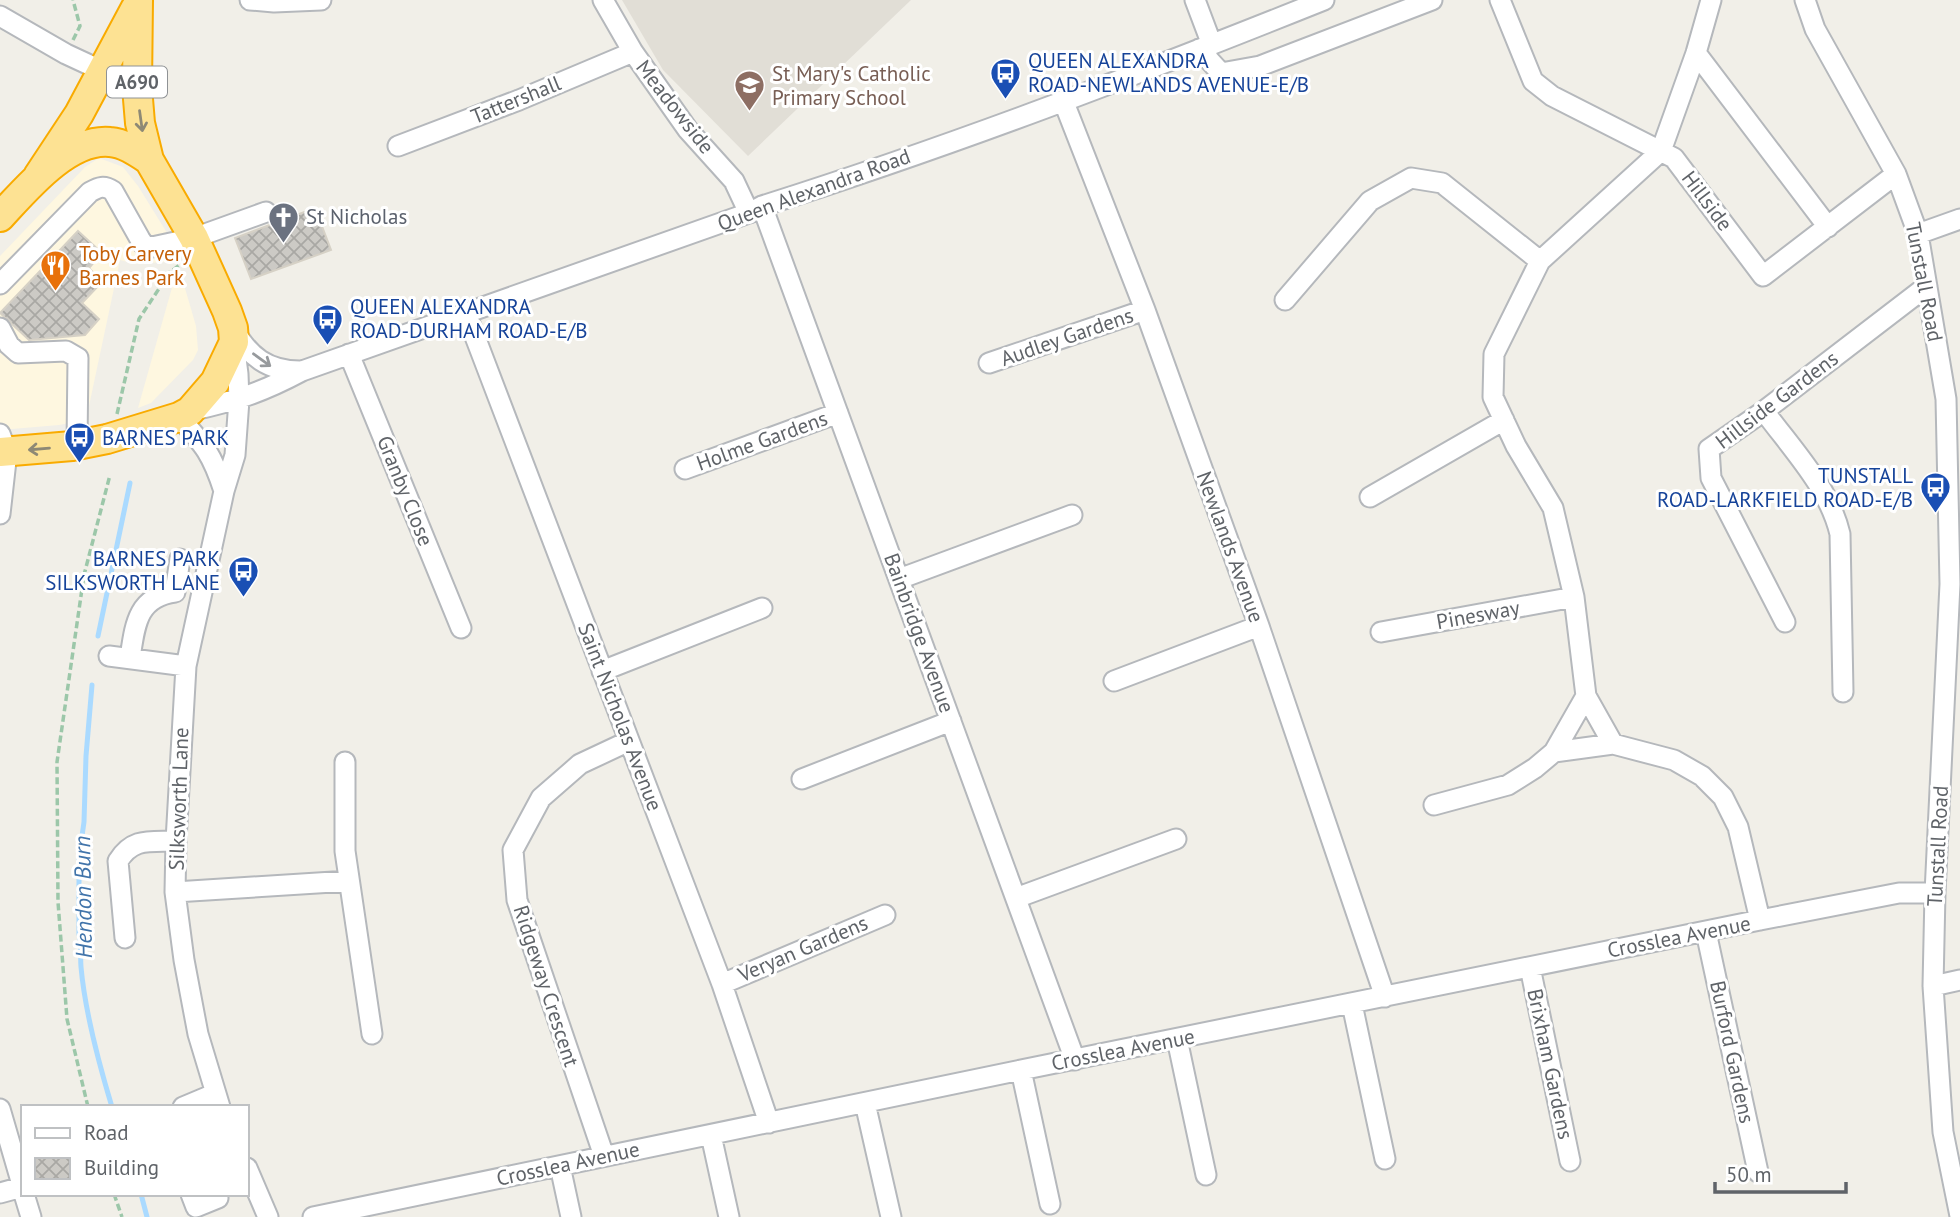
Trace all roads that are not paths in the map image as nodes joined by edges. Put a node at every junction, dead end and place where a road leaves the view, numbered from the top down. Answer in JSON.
{"nodes":[{"id":1,"x":250,"y":0,"type":"edge"},
{"id":2,"x":321,"y":0,"type":"edge"},
{"id":3,"x":603,"y":0,"type":"edge"},
{"id":4,"x":1195,"y":0,"type":"edge"},
{"id":5,"x":1324,"y":0,"type":"edge"},
{"id":6,"x":1432,"y":0,"type":"edge"},
{"id":7,"x":1500,"y":0,"type":"edge"},
{"id":8,"x":1711,"y":0,"type":"edge"},
{"id":9,"x":1805,"y":0,"type":"edge"},
{"id":10,"x":138,"y":2,"type":"edge"},
{"id":11,"x":0,"y":16,"type":"edge"},
{"id":12,"x":1206,"y":47,"type":"junction"},
{"id":13,"x":633,"y":52,"type":"junction"},
{"id":14,"x":1696,"y":53,"type":"junction"},
{"id":15,"x":103,"y":72,"type":"junction"},
{"id":16,"x":138,"y":87,"type":"junction"},
{"id":17,"x":1063,"y":100,"type":"junction"},
{"id":18,"x":398,"y":146,"type":"dead end"},
{"id":19,"x":1661,"y":151,"type":"junction"},
{"id":20,"x":149,"y":160,"type":"junction"},
{"id":21,"x":1895,"y":174,"type":"junction"},
{"id":22,"x":38,"y":176,"type":"junction"},
{"id":23,"x":756,"y":210,"type":"junction"},
{"id":24,"x":266,"y":212,"type":"dead end"},
{"id":25,"x":0,"y":217,"type":"edge"},
{"id":26,"x":1960,"y":219,"type":"edge"},
{"id":27,"x":1828,"y":227,"type":"junction"},
{"id":28,"x":1918,"y":234,"type":"junction"},
{"id":29,"x":194,"y":238,"type":"junction"},
{"id":30,"x":1540,"y":261,"type":"junction"},
{"id":31,"x":0,"y":284,"type":"edge"},
{"id":32,"x":1927,"y":286,"type":"junction"},
{"id":33,"x":1285,"y":300,"type":"dead end"},
{"id":34,"x":1145,"y":310,"type":"junction"},
{"id":35,"x":466,"y":313,"type":"junction"},
{"id":36,"x":0,"y":328,"type":"edge"},
{"id":37,"x":233,"y":335,"type":"junction"},
{"id":38,"x":349,"y":355,"type":"junction"},
{"id":39,"x":989,"y":363,"type":"dead end"},
{"id":40,"x":302,"y":371,"type":"junction"},
{"id":41,"x":239,"y":400,"type":"junction"},
{"id":42,"x":1764,"y":411,"type":"junction"},
{"id":43,"x":838,"y":413,"type":"junction"},
{"id":44,"x":184,"y":414,"type":"junction"},
{"id":45,"x":1504,"y":420,"type":"junction"},
{"id":46,"x":77,"y":445,"type":"junction"},
{"id":47,"x":2,"y":446,"type":"edge"},
{"id":48,"x":685,"y":469,"type":"dead end"},
{"id":49,"x":224,"y":491,"type":"junction"},
{"id":50,"x":1370,"y":497,"type":"dead end"},
{"id":51,"x":0,"y":514,"type":"edge"},
{"id":52,"x":1072,"y":515,"type":"dead end"},
{"id":53,"x":180,"y":559,"type":"dead end"},
{"id":54,"x":899,"y":579,"type":"junction"},
{"id":55,"x":1955,"y":585,"type":"edge"},
{"id":56,"x":1574,"y":597,"type":"junction"},
{"id":57,"x":762,"y":608,"type":"dead end"},
{"id":58,"x":1785,"y":622,"type":"dead end"},
{"id":59,"x":1259,"y":626,"type":"junction"},
{"id":60,"x":461,"y":628,"type":"dead end"},
{"id":61,"x":1381,"y":632,"type":"dead end"},
{"id":62,"x":108,"y":656,"type":"dead end"},
{"id":63,"x":130,"y":658,"type":"junction"},
{"id":64,"x":186,"y":666,"type":"junction"},
{"id":65,"x":602,"y":671,"type":"junction"},
{"id":66,"x":1114,"y":681,"type":"dead end"},
{"id":67,"x":1843,"y":692,"type":"dead end"},
{"id":68,"x":1586,"y":695,"type":"junction"},
{"id":69,"x":951,"y":720,"type":"junction"},
{"id":70,"x":629,"y":741,"type":"junction"},
{"id":71,"x":1613,"y":744,"type":"junction"},
{"id":72,"x":1554,"y":752,"type":"junction"},
{"id":73,"x":345,"y":762,"type":"dead end"},
{"id":74,"x":802,"y":779,"type":"dead end"},
{"id":75,"x":1950,"y":798,"type":"edge"},
{"id":76,"x":1434,"y":805,"type":"dead end"},
{"id":77,"x":1176,"y":839,"type":"dead end"},
{"id":78,"x":176,"y":841,"type":"junction"},
{"id":79,"x":349,"y":881,"type":"junction"},
{"id":80,"x":175,"y":891,"type":"junction"},
{"id":81,"x":1935,"y":893,"type":"junction"},
{"id":82,"x":1016,"y":898,"type":"junction"},
{"id":83,"x":885,"y":915,"type":"dead end"},
{"id":84,"x":1760,"y":920,"type":"junction"},
{"id":85,"x":1706,"y":932,"type":"junction"},
{"id":86,"x":125,"y":938,"type":"dead end"},
{"id":87,"x":1530,"y":967,"type":"junction"},
{"id":88,"x":1960,"y":980,"type":"edge"},
{"id":89,"x":722,"y":984,"type":"junction"},
{"id":90,"x":1933,"y":986,"type":"junction"},
{"id":91,"x":1385,"y":997,"type":"junction"},
{"id":92,"x":1352,"y":1004,"type":"junction"},
{"id":93,"x":372,"y":1034,"type":"dead end"},
{"id":94,"x":1177,"y":1039,"type":"junction"},
{"id":95,"x":1075,"y":1060,"type":"junction"},
{"id":96,"x":1021,"y":1070,"type":"junction"},
{"id":97,"x":217,"y":1100,"type":"edge"},
{"id":98,"x":865,"y":1103,"type":"junction"},
{"id":99,"x":193,"y":1105,"type":"edge"},
{"id":100,"x":0,"y":1108,"type":"edge"},
{"id":101,"x":769,"y":1122,"type":"junction"},
{"id":102,"x":711,"y":1135,"type":"junction"},
{"id":103,"x":604,"y":1156,"type":"junction"},
{"id":104,"x":1385,"y":1159,"type":"dead end"},
{"id":105,"x":1570,"y":1161,"type":"dead end"},
{"id":106,"x":560,"y":1166,"type":"junction"},
{"id":107,"x":248,"y":1170,"type":"edge"},
{"id":108,"x":1758,"y":1172,"type":"dead end"},
{"id":109,"x":1206,"y":1175,"type":"dead end"},
{"id":110,"x":21,"y":1184,"type":"edge"},
{"id":111,"x":21,"y":1188,"type":"edge"},
{"id":112,"x":1959,"y":1192,"type":"edge"},
{"id":113,"x":0,"y":1193,"type":"edge"},
{"id":114,"x":25,"y":1196,"type":"edge"},
{"id":115,"x":192,"y":1196,"type":"edge"},
{"id":116,"x":218,"y":1198,"type":"dead end"},
{"id":117,"x":1050,"y":1204,"type":"dead end"},
{"id":118,"x":1960,"y":1216,"type":"edge"},
{"id":119,"x":31,"y":1217,"type":"edge"},
{"id":120,"x":268,"y":1217,"type":"edge"},
{"id":121,"x":313,"y":1217,"type":"edge"},
{"id":122,"x":571,"y":1217,"type":"edge"},
{"id":123,"x":729,"y":1217,"type":"edge"},
{"id":124,"x":891,"y":1217,"type":"edge"}],
"edges":[{"from":1,"to":2,"type":"street"},
{"from":3,"to":13,"type":"street","name":"Meadowside"},
{"from":4,"to":12,"type":"street"},
{"from":5,"to":12,"type":"street","name":"Queen Alexandra Road"},
{"from":6,"to":12,"type":"street"},
{"from":7,"to":19,"type":"street","name":"Hillside"},
{"from":8,"to":14,"type":"street"},
{"from":9,"to":21,"type":"street","name":"Tunstall Road"},
{"from":10,"to":15,"type":"highway","number":"A690"},
{"from":10,"to":16,"type":"highway","number":"A690"},
{"from":11,"to":15,"type":"street"},
{"from":12,"to":17,"type":"street","name":"Queen Alexandra Road"},
{"from":13,"to":18,"type":"street","name":"Tattershall"},
{"from":13,"to":23,"type":"street","name":"Meadowside"},
{"from":14,"to":19,"type":"street"},
{"from":14,"to":27,"type":"street"},
{"from":15,"to":16,"type":"street"},
{"from":15,"to":22,"type":"highway","number":"A690"},
{"from":16,"to":20,"type":"highway","number":"A690","one_way":true},
{"from":17,"to":23,"type":"street","name":"Queen Alexandra Road"},
{"from":17,"to":34,"type":"street","name":"Newlands Avenue"},
{"from":19,"to":27,"type":"street","name":"Hillside"},
{"from":19,"to":30,"type":"street"},
{"from":20,"to":22,"type":"highway","number":"A690"},
{"from":20,"to":29,"type":"highway","number":"A690"},
{"from":21,"to":27,"type":"street","name":"Hillside"},
{"from":21,"to":28,"type":"street","name":"Tunstall Road"},
{"from":22,"to":25,"type":"highway","number":"A690"},
{"from":23,"to":35,"type":"street","name":"Queen Alexandra Road"},
{"from":23,"to":43,"type":"street","name":"Bainbridge Avenue"},
{"from":24,"to":29,"type":"street"},
{"from":26,"to":28,"type":"street"},
{"from":28,"to":32,"type":"street","name":"Tunstall Road"},
{"from":29,"to":31,"type":"street"},
{"from":29,"to":37,"type":"highway","number":"A690"},
{"from":30,"to":33,"type":"street"},
{"from":30,"to":45,"type":"street"},
{"from":32,"to":42,"type":"street","name":"Hillside Gardens"},
{"from":32,"to":55,"type":"street","name":"Tunstall Road"},
{"from":34,"to":39,"type":"street","name":"Audley Gardens"},
{"from":34,"to":59,"type":"street","name":"Newlands Avenue"},
{"from":35,"to":38,"type":"street","name":"Queen Alexandra Road"},
{"from":35,"to":65,"type":"street","name":"Saint Nicholas Avenue"},
{"from":36,"to":46,"type":"street"},
{"from":37,"to":40,"type":"street","name":"Queen Alexandra Road","one_way":true},
{"from":37,"to":41,"type":"street","name":"Silksworth Lane"},
{"from":37,"to":44,"type":"highway"},
{"from":38,"to":40,"type":"street","name":"Queen Alexandra Road"},
{"from":38,"to":60,"type":"street","name":"Granby Close"},
{"from":40,"to":41,"type":"street","name":"Queen Alexandra Road"},
{"from":41,"to":44,"type":"street","name":"Queen Alexandra Road"},
{"from":41,"to":49,"type":"street","name":"Silksworth Lane"},
{"from":42,"to":58,"type":"street","name":"Hillside Gardens"},
{"from":42,"to":67,"type":"street"},
{"from":43,"to":48,"type":"street","name":"Holme Gardens"},
{"from":43,"to":54,"type":"street","name":"Bainbridge Avenue"},
{"from":44,"to":46,"type":"highway"},
{"from":44,"to":49,"type":"street"},
{"from":45,"to":50,"type":"street"},
{"from":45,"to":56,"type":"street"},
{"from":46,"to":47,"type":"highway","one_way":true},
{"from":47,"to":51,"type":"street"},
{"from":49,"to":64,"type":"street","name":"Silksworth Lane"},
{"from":52,"to":54,"type":"street"},
{"from":53,"to":63,"type":"street"},
{"from":54,"to":69,"type":"street","name":"Bainbridge Avenue"},
{"from":55,"to":75,"type":"street","name":"Tunstall Road"},
{"from":56,"to":61,"type":"street","name":"Pinesway"},
{"from":56,"to":68,"type":"street"},
{"from":57,"to":65,"type":"street"},
{"from":59,"to":66,"type":"street"},
{"from":59,"to":91,"type":"street","name":"Newlands Avenue"},
{"from":62,"to":63,"type":"street"},
{"from":63,"to":64,"type":"street"},
{"from":64,"to":78,"type":"street","name":"Silksworth Lane"},
{"from":65,"to":70,"type":"street","name":"Saint Nicholas Avenue"},
{"from":68,"to":71,"type":"street"},
{"from":68,"to":72,"type":"street"},
{"from":69,"to":74,"type":"street"},
{"from":69,"to":82,"type":"street","name":"Bainbridge Avenue"},
{"from":70,"to":89,"type":"street","name":"Saint Nicholas Avenue"},
{"from":70,"to":103,"type":"street","name":"Ridgeway Crescent"},
{"from":71,"to":72,"type":"street"},
{"from":71,"to":84,"type":"street"},
{"from":72,"to":76,"type":"street"},
{"from":73,"to":79,"type":"street"},
{"from":75,"to":81,"type":"street","name":"Tunstall Road"},
{"from":77,"to":82,"type":"street"},
{"from":78,"to":80,"type":"street","name":"Silksworth Lane"},
{"from":78,"to":86,"type":"street"},
{"from":79,"to":80,"type":"street"},
{"from":79,"to":93,"type":"street"},
{"from":80,"to":97,"type":"street","name":"Silksworth Lane"},
{"from":81,"to":84,"type":"street","name":"Crosslea Avenue"},
{"from":81,"to":90,"type":"street","name":"Tunstall Road"},
{"from":82,"to":95,"type":"street","name":"Bainbridge Avenue"},
{"from":83,"to":89,"type":"street","name":"Veryan Gardens"},
{"from":84,"to":85,"type":"street","name":"Crosslea Avenue"},
{"from":85,"to":87,"type":"street","name":"Crosslea Avenue"},
{"from":85,"to":108,"type":"street","name":"Burford Gardens"},
{"from":87,"to":91,"type":"street","name":"Crosslea Avenue"},
{"from":87,"to":105,"type":"street","name":"Brixham Gardens"},
{"from":88,"to":90,"type":"street"},
{"from":89,"to":101,"type":"street","name":"Saint Nicholas Avenue"},
{"from":90,"to":112,"type":"street","name":"Tunstall Road"},
{"from":91,"to":92,"type":"street","name":"Crosslea Avenue"},
{"from":92,"to":94,"type":"street","name":"Crosslea Avenue"},
{"from":92,"to":104,"type":"street"},
{"from":94,"to":95,"type":"street","name":"Crosslea Avenue"},
{"from":94,"to":109,"type":"street"},
{"from":95,"to":96,"type":"street","name":"Crosslea Avenue"},
{"from":96,"to":98,"type":"street","name":"Crosslea Avenue"},
{"from":96,"to":117,"type":"street"},
{"from":97,"to":99,"type":"street"},
{"from":98,"to":101,"type":"street","name":"Crosslea Avenue"},
{"from":98,"to":124,"type":"street"},
{"from":100,"to":110,"type":"street"},
{"from":101,"to":102,"type":"street","name":"Crosslea Avenue"},
{"from":102,"to":103,"type":"street","name":"Crosslea Avenue"},
{"from":102,"to":123,"type":"street"},
{"from":103,"to":106,"type":"street","name":"Crosslea Avenue"},
{"from":106,"to":121,"type":"street","name":"Crosslea Avenue"},
{"from":106,"to":122,"type":"street"},
{"from":107,"to":120,"type":"street"},
{"from":111,"to":113,"type":"street"},
{"from":112,"to":118,"type":"street","name":"Tunstall Road"},
{"from":114,"to":119,"type":"street"},
{"from":115,"to":116,"type":"street"}]}
